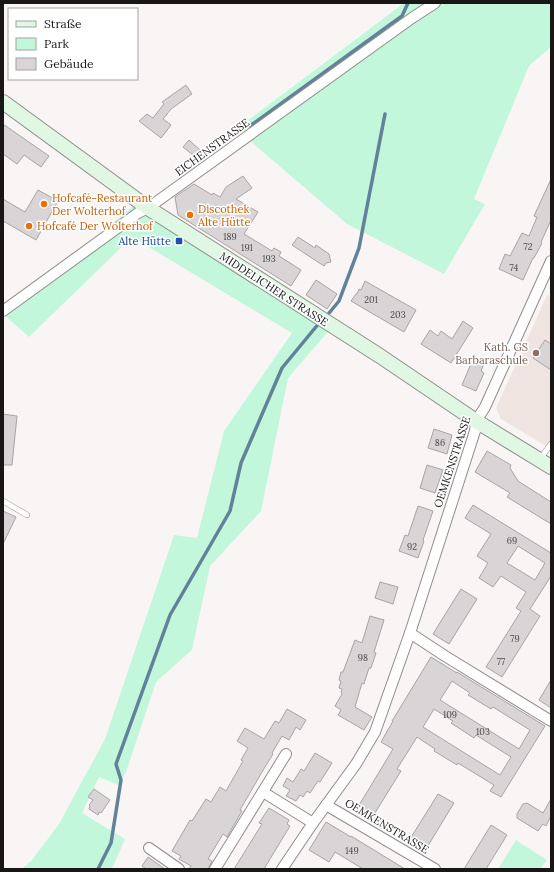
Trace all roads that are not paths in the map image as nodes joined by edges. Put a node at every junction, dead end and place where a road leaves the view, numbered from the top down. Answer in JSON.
{"nodes":[{"id":1,"x":435,"y":3,"type":"edge"},
{"id":2,"x":3,"y":102,"type":"edge"},
{"id":3,"x":148,"y":208,"type":"junction"},
{"id":4,"x":551,"y":261,"type":"edge"},
{"id":5,"x":3,"y":311,"type":"edge"},
{"id":6,"x":476,"y":421,"type":"junction"},
{"id":7,"x":551,"y":444,"type":"edge"},
{"id":8,"x":545,"y":464,"type":"edge"},
{"id":9,"x":3,"y":501,"type":"edge"},
{"id":10,"x":27,"y":515,"type":"dead end"},
{"id":11,"x":410,"y":633,"type":"junction"},
{"id":12,"x":551,"y":722,"type":"edge"},
{"id":13,"x":286,"y":754,"type":"dead end"},
{"id":14,"x":263,"y":792,"type":"junction"},
{"id":15,"x":326,"y":805,"type":"junction"},
{"id":16,"x":313,"y":823,"type":"junction"},
{"id":17,"x":149,"y":848,"type":"dead end"},
{"id":18,"x":179,"y":869,"type":"edge"},
{"id":19,"x":215,"y":869,"type":"edge"},
{"id":20,"x":282,"y":869,"type":"edge"},
{"id":21,"x":435,"y":869,"type":"edge"}],
"edges":[{"from":1,"to":3,"type":"street","name":"EICHENSTRASSE"},
{"from":2,"to":3,"type":"street","name":"MIDDELICHER STRASSE"},
{"from":3,"to":5,"type":"street","name":"EICHENSTRASSE"},
{"from":3,"to":6,"type":"street","name":"MIDDELICHER STRASSE"},
{"from":4,"to":6,"type":"street","name":"OEMKENSTRASSE"},
{"from":6,"to":8,"type":"street","name":"MIDDELICHER STRASSE"},
{"from":6,"to":11,"type":"street","name":"OEMKENSTRASSE"},
{"from":7,"to":8,"type":"lane"},
{"from":9,"to":10,"type":"lane"},
{"from":11,"to":12,"type":"street"},
{"from":11,"to":15,"type":"street","name":"OEMKENSTRASSE"},
{"from":13,"to":14,"type":"street"},
{"from":14,"to":16,"type":"street"},
{"from":14,"to":19,"type":"street"},
{"from":15,"to":16,"type":"street","name":"OEMKENSTRASSE"},
{"from":15,"to":21,"type":"street","name":"OEMKENSTRASSE"},
{"from":16,"to":20,"type":"street","name":"OEMKENSTRASSE"},
{"from":17,"to":18,"type":"street"}]}
